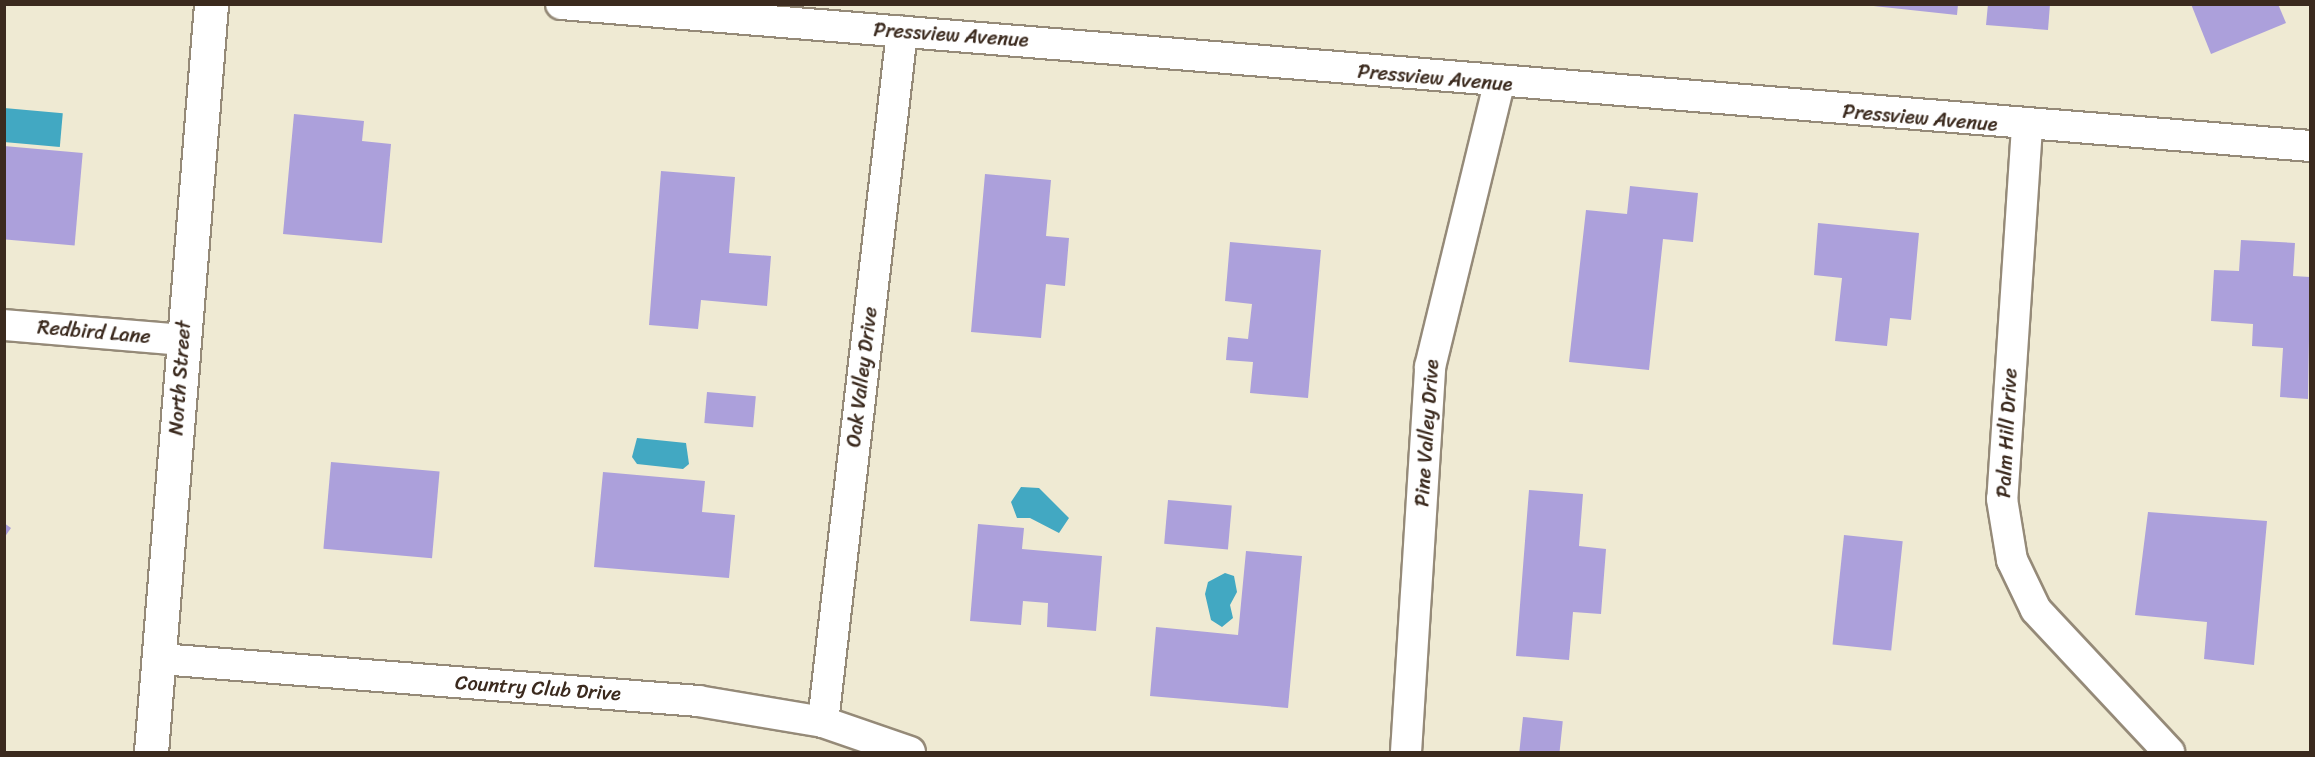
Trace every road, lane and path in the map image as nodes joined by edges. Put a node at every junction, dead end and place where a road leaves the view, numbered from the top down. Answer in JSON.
{"nodes":[{"id":1,"x":211,"y":4,"type":"edge"},
{"id":2,"x":561,"y":4,"type":"edge"},
{"id":3,"x":902,"y":32,"type":"junction"},
{"id":4,"x":1499,"y":84,"type":"junction"},
{"id":5,"x":2027,"y":127,"type":"junction"},
{"id":6,"x":2310,"y":146,"type":"edge"},
{"id":7,"x":4,"y":325,"type":"edge"},
{"id":8,"x":183,"y":340,"type":"junction"},
{"id":9,"x":160,"y":659,"type":"junction"},
{"id":10,"x":823,"y":722,"type":"junction"},
{"id":11,"x":152,"y":753,"type":"edge"},
{"id":12,"x":910,"y":753,"type":"edge"},
{"id":13,"x":1406,"y":753,"type":"edge"},
{"id":14,"x":2169,"y":753,"type":"edge"}],
"edges":[{"from":1,"to":8,"type":"street","name":"North Street"},
{"from":2,"to":3,"type":"street","name":"Pressview Avenue"},
{"from":3,"to":4,"type":"street","name":"Pressview Avenue"},
{"from":3,"to":10,"type":"street","name":"Oak Valley Drive"},
{"from":4,"to":5,"type":"street","name":"Pressview Avenue"},
{"from":4,"to":13,"type":"street","name":"Pine Valley Drive"},
{"from":5,"to":6,"type":"street","name":"Pressview Avenue"},
{"from":5,"to":14,"type":"street","name":"Palm Hill Drive"},
{"from":7,"to":8,"type":"street","name":"Redbird Lane"},
{"from":8,"to":9,"type":"street","name":"North Street"},
{"from":9,"to":10,"type":"street","name":"Country Club Drive"},
{"from":9,"to":11,"type":"street","name":"North Street"},
{"from":10,"to":12,"type":"street","name":"Country Club Drive"}]}
